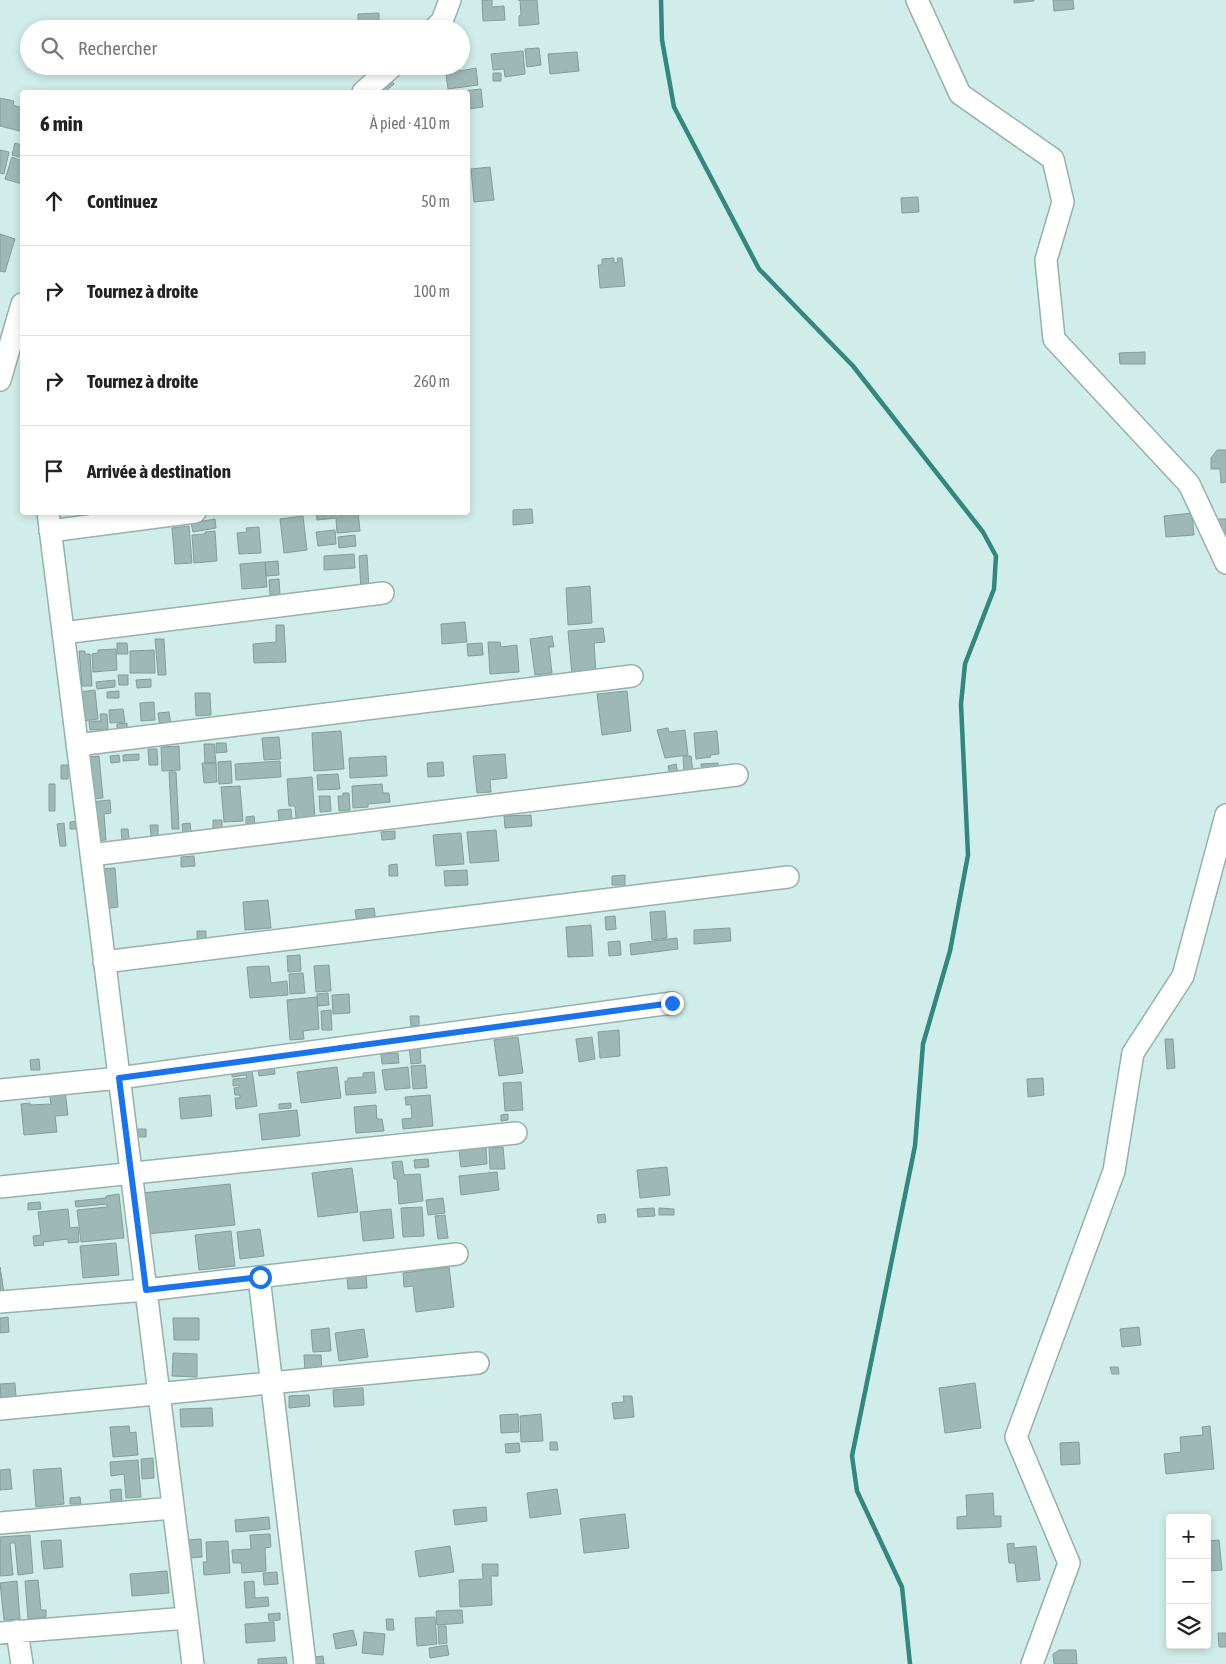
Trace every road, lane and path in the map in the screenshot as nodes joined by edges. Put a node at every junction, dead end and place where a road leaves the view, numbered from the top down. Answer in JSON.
{"nodes":[{"id":1,"x":450,"y":0,"type":"edge"},
{"id":2,"x":917,"y":0,"type":"edge"},
{"id":3,"x":443,"y":20,"type":"edge"},
{"id":4,"x":383,"y":75,"type":"edge"},
{"id":5,"x":365,"y":90,"type":"edge"},
{"id":6,"x":20,"y":313,"type":"edge"},
{"id":7,"x":12,"y":334,"type":"edge"},
{"id":8,"x":0,"y":380,"type":"edge"},
{"id":9,"x":151,"y":515,"type":"edge"},
{"id":10,"x":49,"y":522,"type":"edge"},
{"id":11,"x":1226,"y":563,"type":"edge"},
{"id":12,"x":383,"y":593,"type":"dead end"},
{"id":13,"x":63,"y":632,"type":"junction"},
{"id":14,"x":632,"y":676,"type":"dead end"},
{"id":15,"x":77,"y":744,"type":"junction"},
{"id":16,"x":737,"y":775,"type":"dead end"},
{"id":17,"x":1226,"y":815,"type":"edge"},
{"id":18,"x":91,"y":855,"type":"junction"},
{"id":19,"x":788,"y":877,"type":"dead end"},
{"id":20,"x":104,"y":962,"type":"junction"},
{"id":21,"x":672,"y":1003,"type":"dead end"},
{"id":22,"x":119,"y":1078,"type":"junction"},
{"id":23,"x":0,"y":1090,"type":"edge"},
{"id":24,"x":516,"y":1133,"type":"dead end"},
{"id":25,"x":131,"y":1173,"type":"junction"},
{"id":26,"x":0,"y":1187,"type":"edge"},
{"id":27,"x":457,"y":1254,"type":"dead end"},
{"id":28,"x":260,"y":1277,"type":"junction"},
{"id":29,"x":146,"y":1290,"type":"junction"},
{"id":30,"x":0,"y":1302,"type":"edge"},
{"id":31,"x":478,"y":1363,"type":"dead end"},
{"id":32,"x":272,"y":1382,"type":"junction"},
{"id":33,"x":159,"y":1393,"type":"junction"},
{"id":34,"x":0,"y":1409,"type":"edge"},
{"id":35,"x":173,"y":1508,"type":"junction"},
{"id":36,"x":0,"y":1522,"type":"edge"},
{"id":37,"x":187,"y":1618,"type":"junction"},
{"id":38,"x":8,"y":1632,"type":"edge"},
{"id":39,"x":22,"y":1664,"type":"edge"},
{"id":40,"x":193,"y":1664,"type":"edge"},
{"id":41,"x":305,"y":1664,"type":"edge"},
{"id":42,"x":1032,"y":1664,"type":"edge"}],
"edges":[{"from":1,"to":3,"type":"street"},
{"from":2,"to":11,"type":"street"},
{"from":4,"to":5,"type":"street"},
{"from":6,"to":7,"type":"street"},
{"from":7,"to":8,"type":"street"},
{"from":9,"to":10,"type":"street"},
{"from":10,"to":13,"type":"street"},
{"from":12,"to":13,"type":"street"},
{"from":13,"to":15,"type":"street"},
{"from":14,"to":15,"type":"street"},
{"from":15,"to":18,"type":"street"},
{"from":16,"to":18,"type":"street"},
{"from":17,"to":42,"type":"street"},
{"from":18,"to":20,"type":"street"},
{"from":19,"to":20,"type":"street"},
{"from":20,"to":22,"type":"street"},
{"from":21,"to":22,"type":"street"},
{"from":22,"to":23,"type":"street"},
{"from":22,"to":25,"type":"street"},
{"from":24,"to":25,"type":"street"},
{"from":25,"to":26,"type":"street"},
{"from":25,"to":29,"type":"street"},
{"from":27,"to":28,"type":"street"},
{"from":28,"to":29,"type":"street"},
{"from":28,"to":32,"type":"street"},
{"from":29,"to":30,"type":"street"},
{"from":29,"to":33,"type":"street"},
{"from":31,"to":32,"type":"street"},
{"from":32,"to":33,"type":"street"},
{"from":32,"to":41,"type":"street"},
{"from":33,"to":34,"type":"street"},
{"from":33,"to":35,"type":"street"},
{"from":35,"to":36,"type":"street"},
{"from":35,"to":37,"type":"street"},
{"from":37,"to":38,"type":"street"},
{"from":37,"to":40,"type":"street"},
{"from":38,"to":39,"type":"street"}]}
